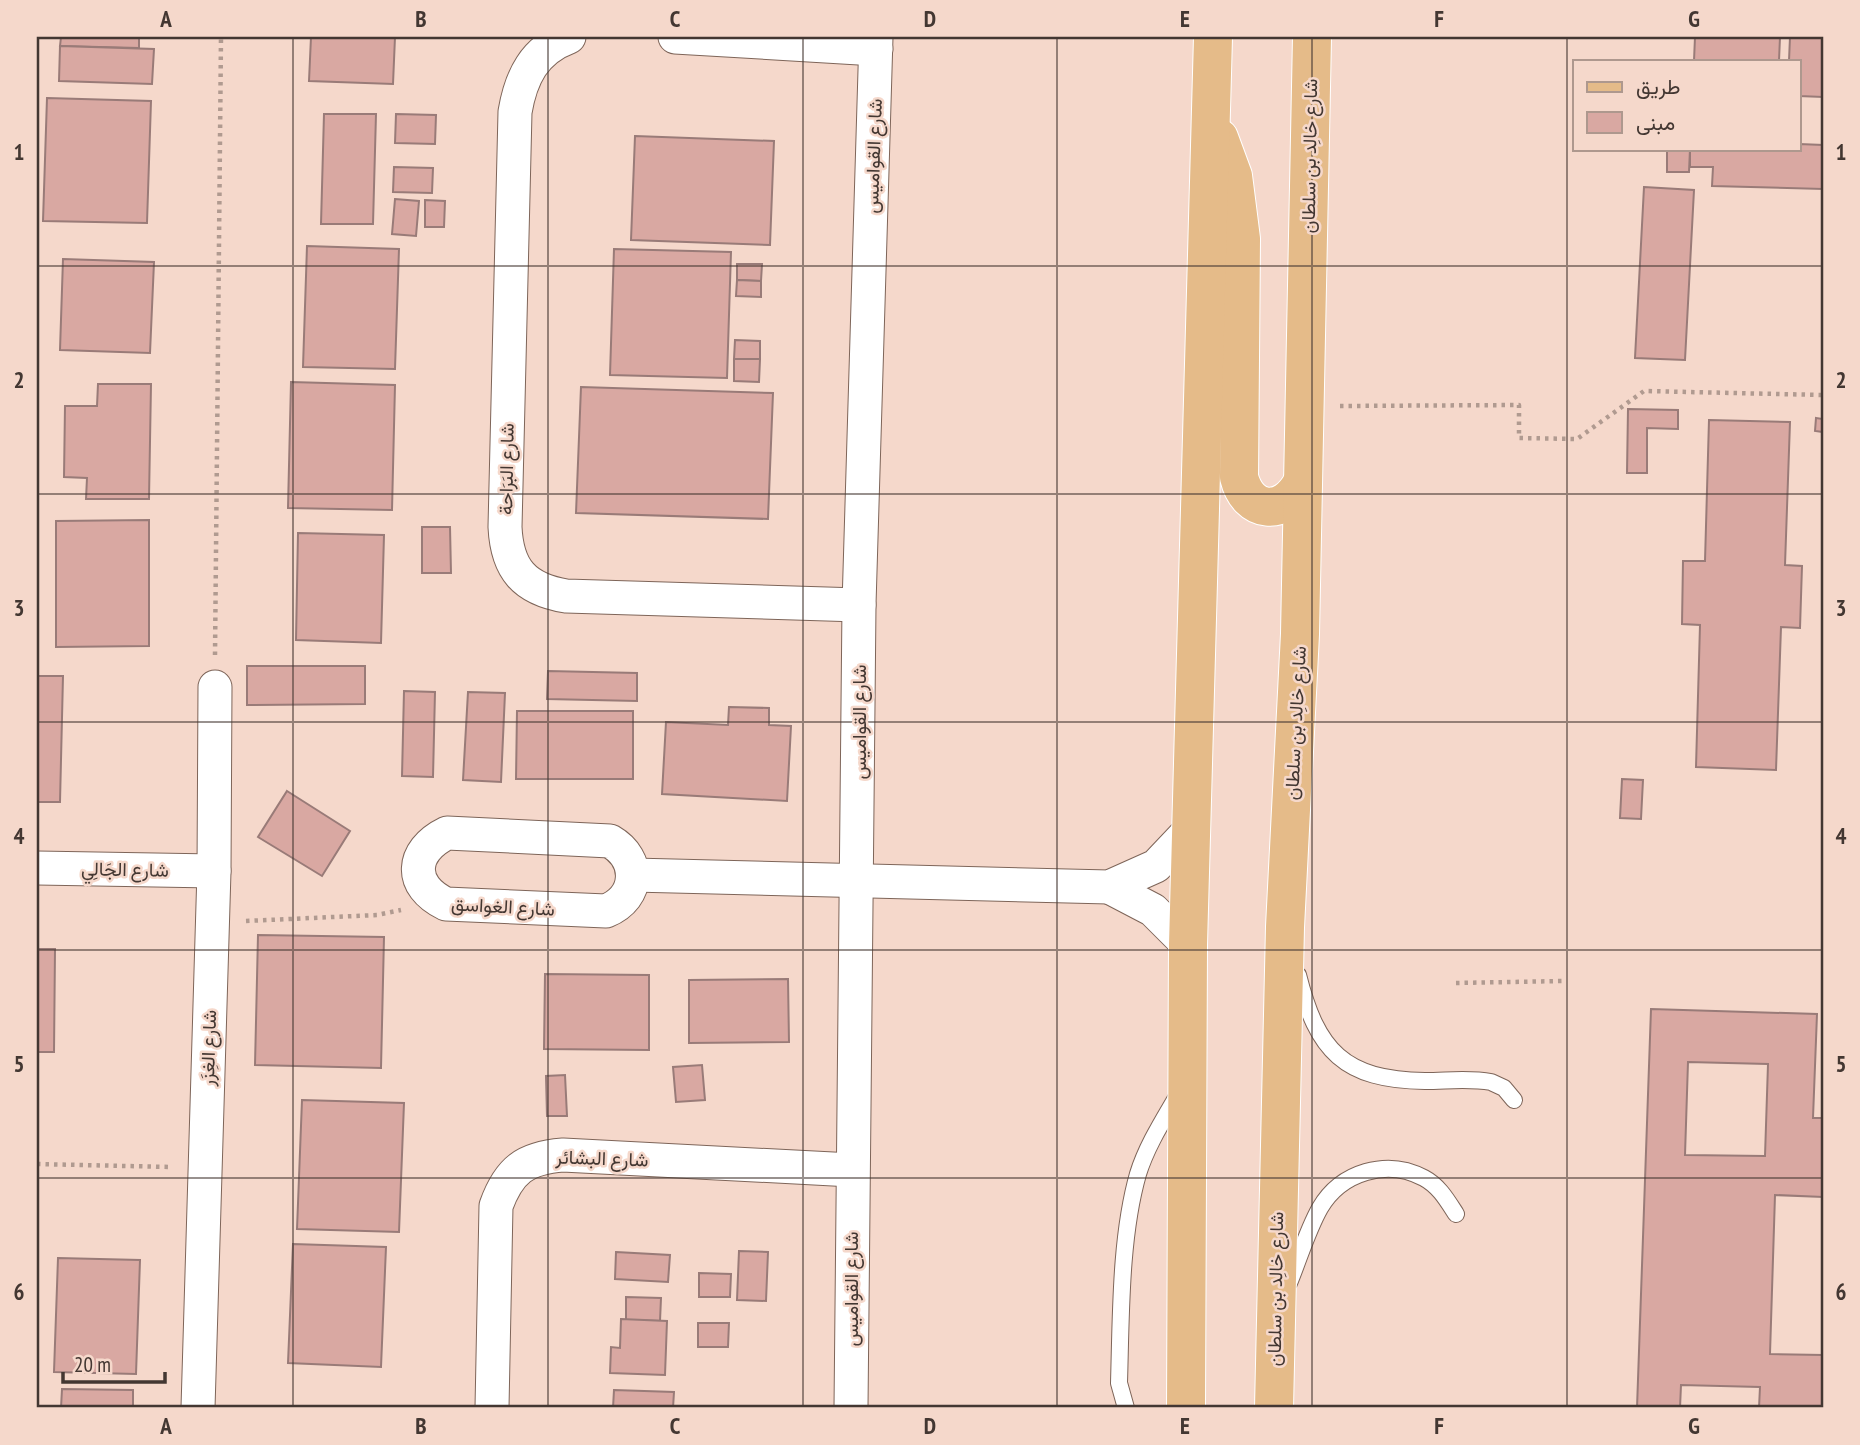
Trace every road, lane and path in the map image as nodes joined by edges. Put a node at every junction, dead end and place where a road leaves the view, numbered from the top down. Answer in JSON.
{"nodes":[{"id":1,"x":221,"y":37,"type":"edge"},
{"id":2,"x":569,"y":37,"type":"edge"},
{"id":3,"x":675,"y":37,"type":"edge"},
{"id":4,"x":1213,"y":37,"type":"edge"},
{"id":5,"x":1312,"y":37,"type":"edge"},
{"id":6,"x":876,"y":43,"type":"edge"},
{"id":7,"x":1210,"y":117,"type":"junction"},
{"id":8,"x":1823,"y":395,"type":"edge"},
{"id":9,"x":1304,"y":407,"type":"junction"},
{"id":10,"x":1301,"y":483,"type":"junction"},
{"id":11,"x":859,"y":605,"type":"junction"},
{"id":12,"x":215,"y":687,"type":"joint"},
{"id":13,"x":1192,"y":828,"type":"junction"},
{"id":14,"x":37,"y":868,"type":"edge"},
{"id":15,"x":214,"y":871,"type":"junction"},
{"id":16,"x":633,"y":875,"type":"junction"},
{"id":17,"x":858,"y":881,"type":"junction"},
{"id":18,"x":1109,"y":887,"type":"junction"},
{"id":19,"x":431,"y":897,"type":"junction"},
{"id":20,"x":212,"y":922,"type":"junction"},
{"id":21,"x":1285,"y":927,"type":"junction"},
{"id":22,"x":1188,"y":945,"type":"junction"},
{"id":23,"x":1563,"y":981,"type":"dead end"},
{"id":24,"x":1456,"y":983,"type":"dead end"},
{"id":25,"x":1187,"y":1078,"type":"junction"},
{"id":26,"x":1514,"y":1100,"type":"dead end"},
{"id":27,"x":37,"y":1164,"type":"edge"},
{"id":28,"x":205,"y":1167,"type":"junction"},
{"id":29,"x":852,"y":1171,"type":"junction"},
{"id":30,"x":1456,"y":1214,"type":"dead end"},
{"id":31,"x":1273,"y":1321,"type":"junction"},
{"id":32,"x":198,"y":1408,"type":"edge"},
{"id":33,"x":492,"y":1408,"type":"edge"},
{"id":34,"x":851,"y":1408,"type":"edge"},
{"id":35,"x":1126,"y":1408,"type":"edge"},
{"id":36,"x":1186,"y":1408,"type":"edge"},
{"id":37,"x":1274,"y":1408,"type":"edge"}],
"edges":[{"from":1,"to":12,"type":"path"},
{"from":2,"to":11,"type":"street","name":"شارع البَرَاحة"},
{"from":3,"to":6,"type":"street"},
{"from":4,"to":7,"type":"main road"},
{"from":5,"to":9,"type":"main road","name":"شارع خالِد بن سلطان"},
{"from":6,"to":11,"type":"street","name":"شارع القواميس"},
{"from":7,"to":10,"type":"main road"},
{"from":7,"to":13,"type":"main road"},
{"from":8,"to":9,"type":"path"},
{"from":9,"to":10,"type":"main road","name":"شارع خالِد بن سلطان"},
{"from":10,"to":21,"type":"main road","name":"شارع خالِد بن سلطان"},
{"from":11,"to":17,"type":"street","name":"شارع القواميس"},
{"from":12,"to":15,"type":"street","name":"شارع الغِزَر"},
{"from":13,"to":18,"type":"street"},
{"from":13,"to":22,"type":"main road"},
{"from":14,"to":15,"type":"street","name":"شارع الجَالِي"},
{"from":15,"to":20,"type":"street","name":"شارع الغِزَر"},
{"from":16,"to":17,"type":"street"},
{"from":16,"to":19,"type":"street","name":"شارع الغواسق"},
{"from":16,"to":19,"type":"street","name":"شارع الغواسق"},
{"from":17,"to":18,"type":"street"},
{"from":17,"to":29,"type":"street","name":"شارع القواميس"},
{"from":18,"to":22,"type":"street"},
{"from":19,"to":20,"type":"path"},
{"from":20,"to":28,"type":"street","name":"شارع الغِزَر"},
{"from":21,"to":26,"type":"lane"},
{"from":21,"to":31,"type":"main road","name":"شارع خالِد بن سلطان"},
{"from":22,"to":25,"type":"main road"},
{"from":23,"to":24,"type":"path"},
{"from":25,"to":35,"type":"lane"},
{"from":25,"to":36,"type":"main road"},
{"from":27,"to":28,"type":"path"},
{"from":28,"to":32,"type":"street","name":"شارع الغِزَر"},
{"from":29,"to":33,"type":"street","name":"شارع البشائر"},
{"from":29,"to":34,"type":"street","name":"شارع القواميس"},
{"from":30,"to":31,"type":"lane"},
{"from":31,"to":37,"type":"main road","name":"شارع خالِد بن سلطان"}]}
